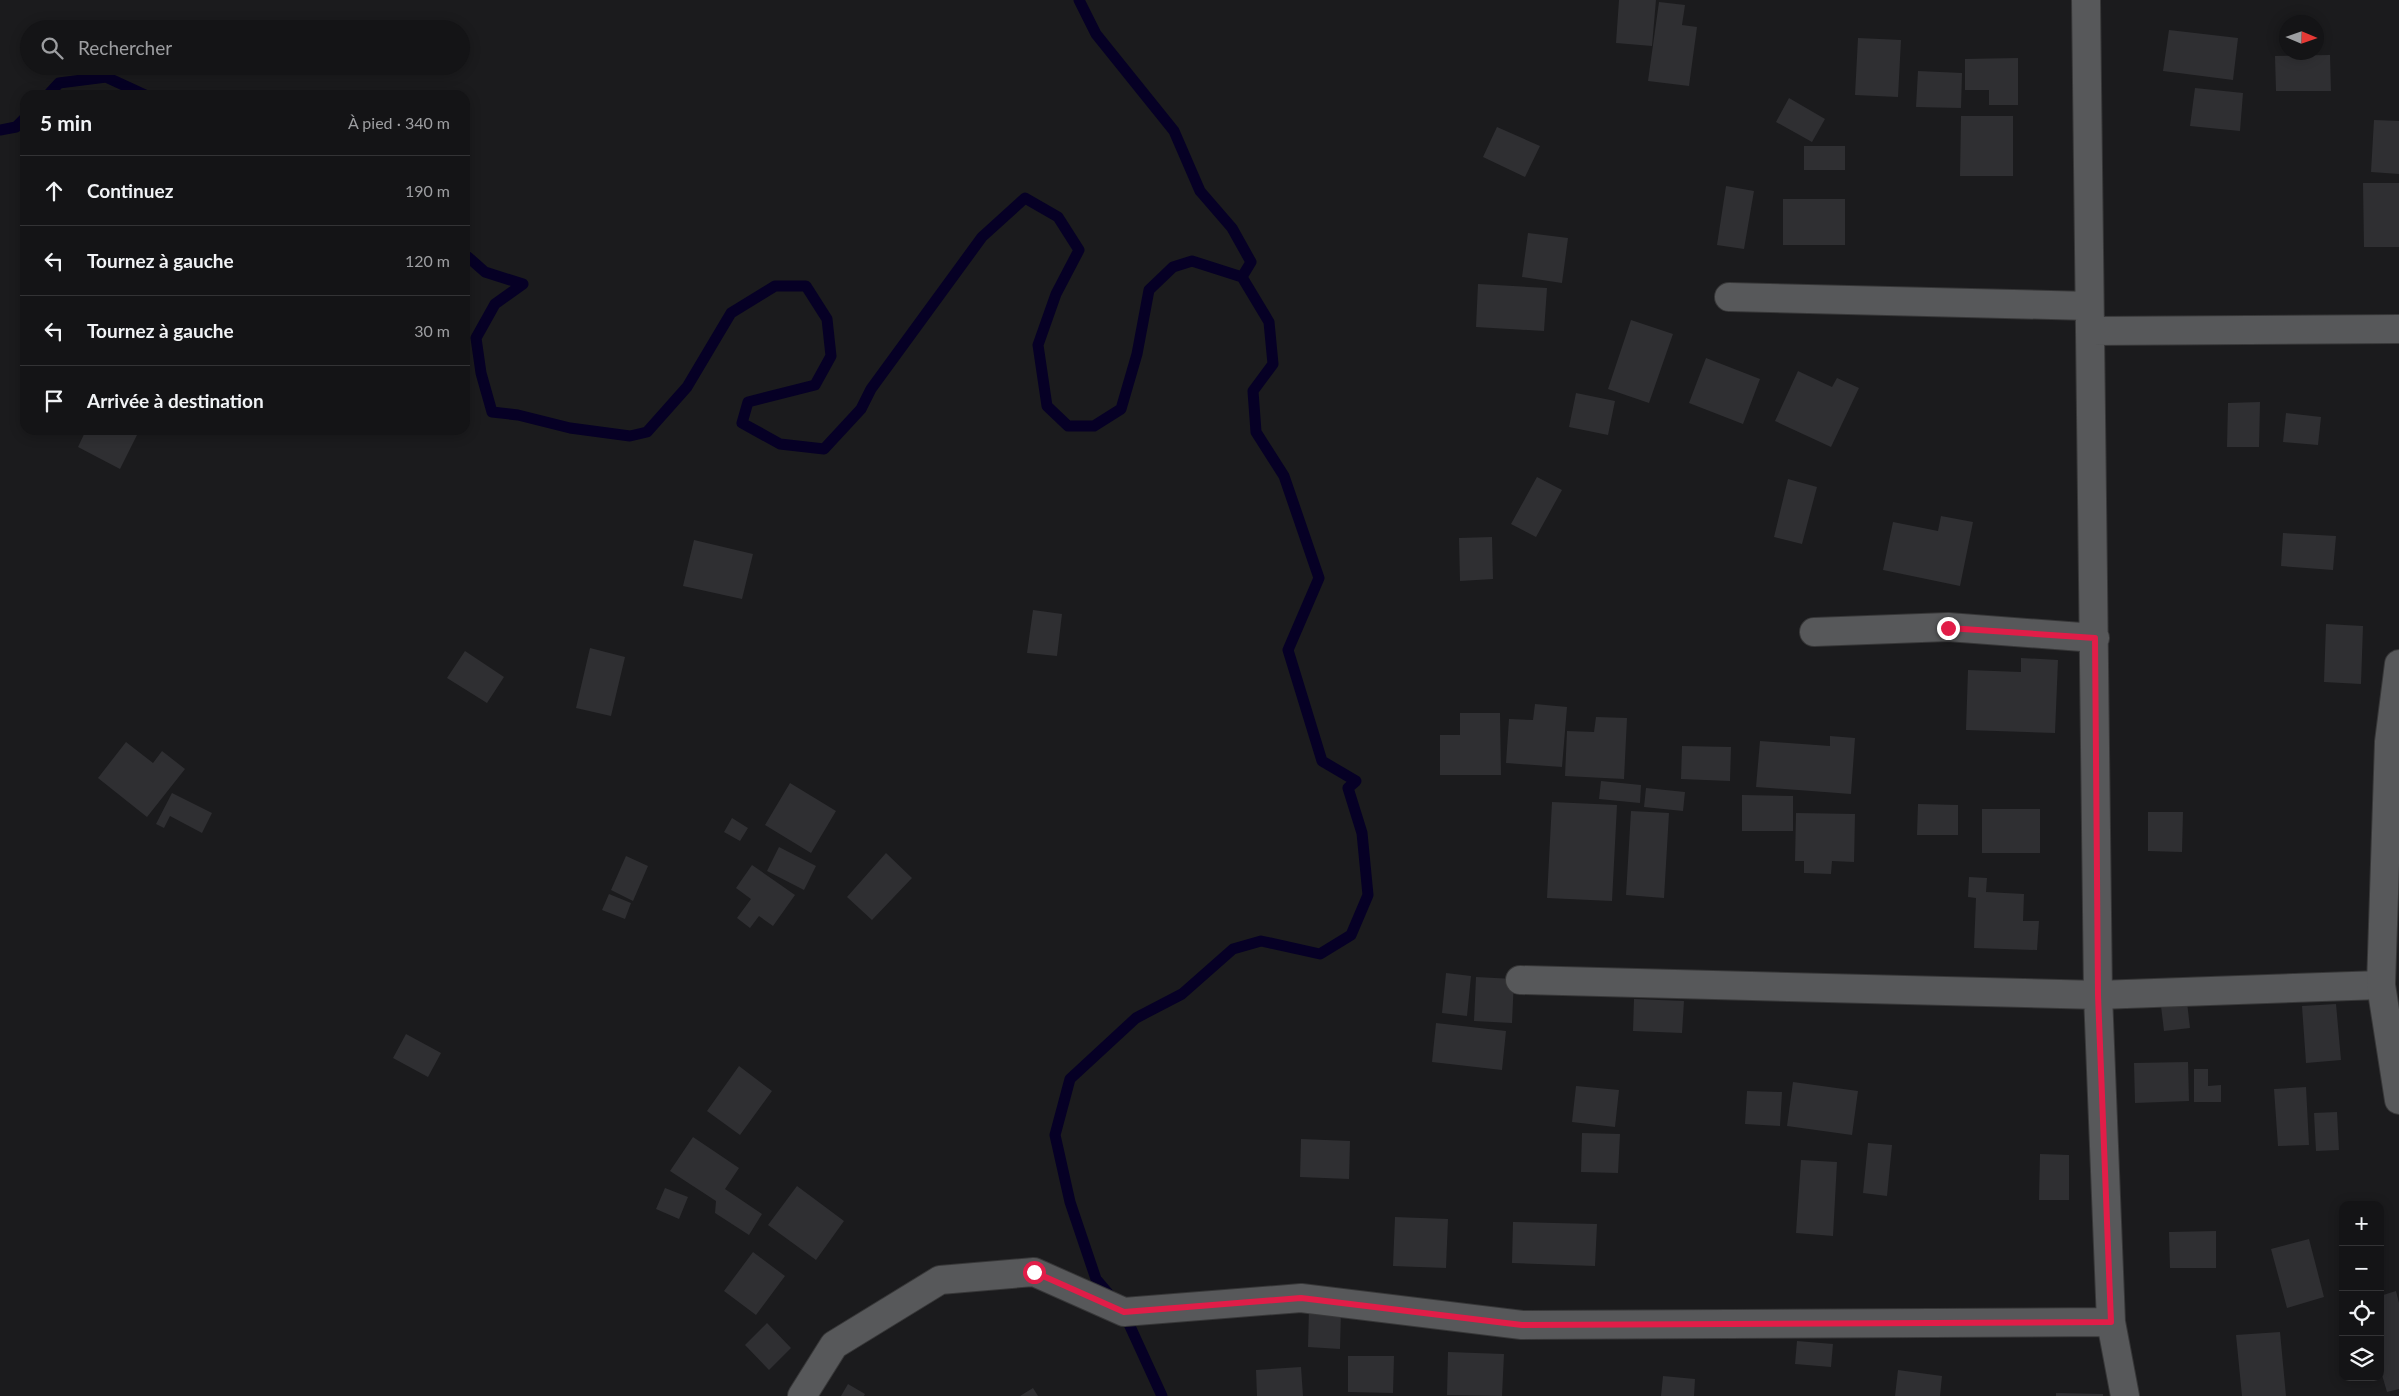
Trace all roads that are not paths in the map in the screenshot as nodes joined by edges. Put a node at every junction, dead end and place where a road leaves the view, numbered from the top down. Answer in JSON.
{"nodes":[{"id":1,"x":2086,"y":0,"type":"edge"},
{"id":2,"x":1729,"y":297,"type":"dead end"},
{"id":3,"x":2090,"y":318,"type":"junction"},
{"id":4,"x":2399,"y":329,"type":"edge"},
{"id":5,"x":1814,"y":632,"type":"dead end"},
{"id":6,"x":2095,"y":638,"type":"junction"},
{"id":7,"x":2399,"y":664,"type":"edge"},
{"id":8,"x":1520,"y":980,"type":"dead end"},
{"id":9,"x":2381,"y":985,"type":"junction"},
{"id":10,"x":2098,"y":995,"type":"junction"},
{"id":11,"x":2399,"y":1100,"type":"edge"},
{"id":12,"x":2111,"y":1322,"type":"junction"},
{"id":13,"x":802,"y":1396,"type":"edge"},
{"id":14,"x":2126,"y":1396,"type":"edge"}],
"edges":[{"from":1,"to":3,"type":"street"},
{"from":2,"to":3,"type":"street"},
{"from":3,"to":4,"type":"street"},
{"from":3,"to":6,"type":"street"},
{"from":5,"to":6,"type":"street"},
{"from":6,"to":10,"type":"street"},
{"from":7,"to":9,"type":"street"},
{"from":8,"to":10,"type":"street"},
{"from":9,"to":10,"type":"street"},
{"from":9,"to":11,"type":"street"},
{"from":10,"to":12,"type":"street"},
{"from":12,"to":13,"type":"street"},
{"from":12,"to":14,"type":"street"}]}
